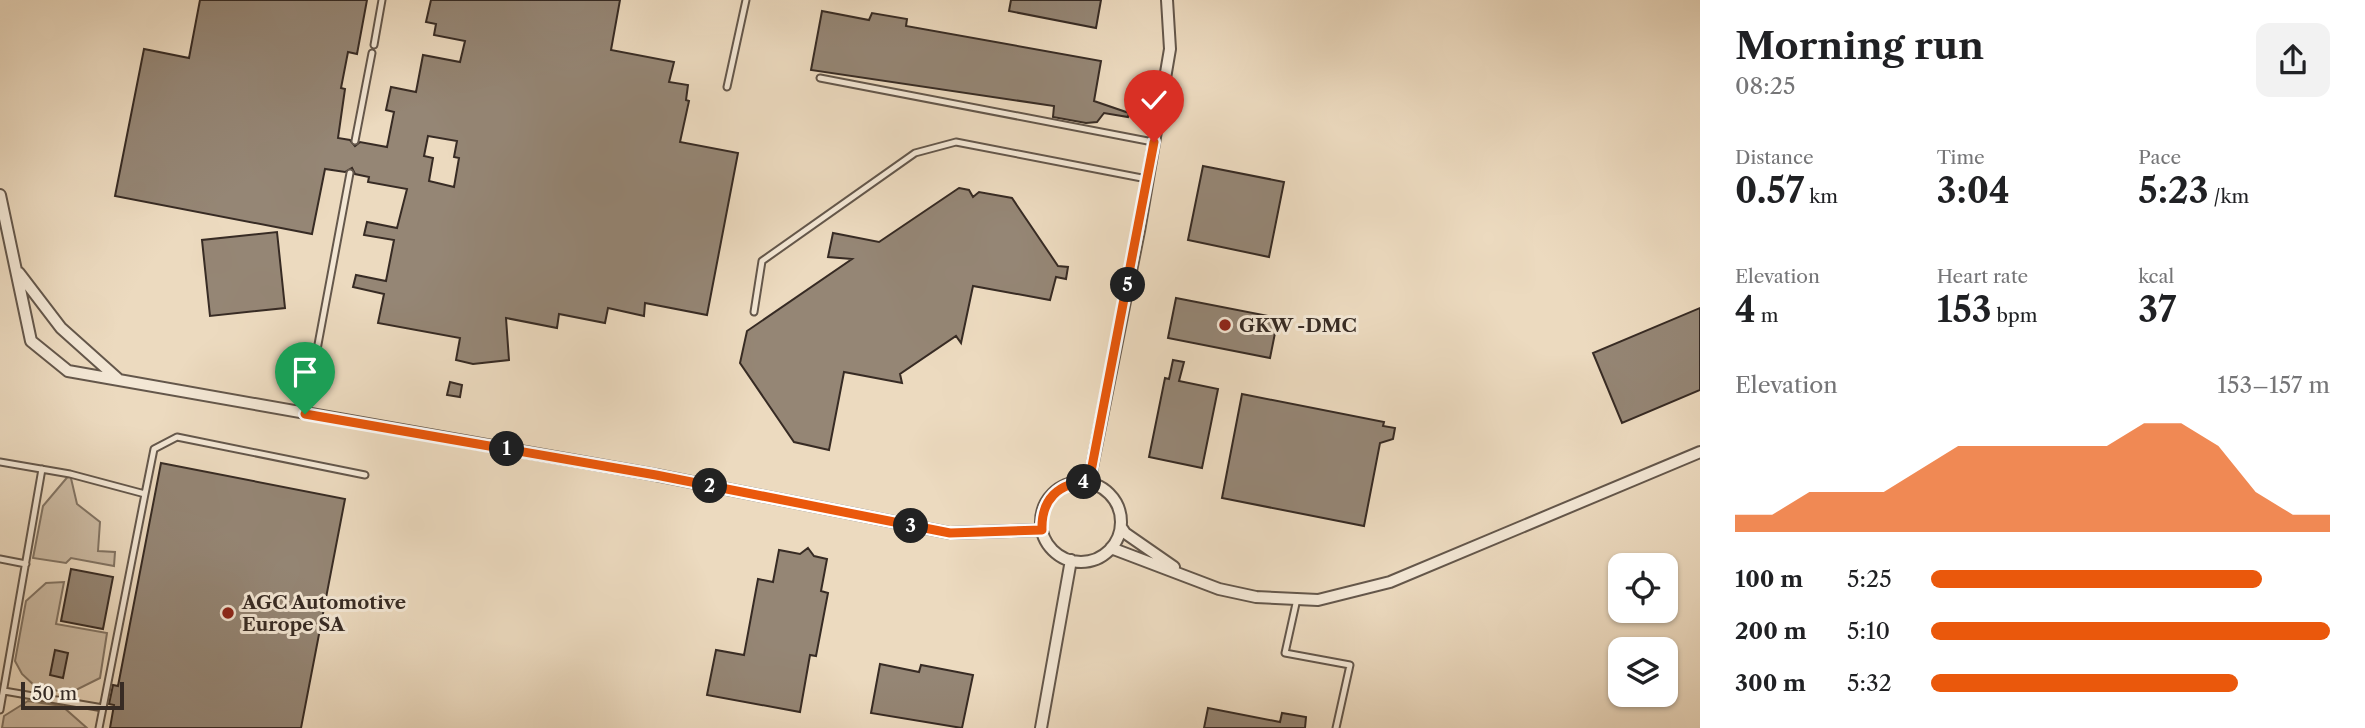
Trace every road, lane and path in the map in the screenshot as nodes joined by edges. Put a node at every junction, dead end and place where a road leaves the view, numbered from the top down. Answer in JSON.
{"nodes":[{"id":1,"x":382,"y":0,"type":"edge"},
{"id":2,"x":746,"y":0,"type":"edge"},
{"id":3,"x":1167,"y":0,"type":"edge"},
{"id":4,"x":374,"y":45,"type":"dead end"},
{"id":5,"x":372,"y":53,"type":"dead end"},
{"id":6,"x":820,"y":78,"type":"dead end"},
{"id":7,"x":727,"y":87,"type":"dead end"},
{"id":8,"x":355,"y":141,"type":"dead end"},
{"id":9,"x":1154,"y":142,"type":"junction"},
{"id":10,"x":350,"y":173,"type":"dead end"},
{"id":11,"x":1148,"y":179,"type":"junction"},
{"id":12,"x":0,"y":195,"type":"edge"},
{"id":13,"x":16,"y":269,"type":"junction"},
{"id":14,"x":754,"y":312,"type":"dead end"},
{"id":15,"x":120,"y":381,"type":"junction"},
{"id":16,"x":305,"y":414,"type":"junction"},
{"id":17,"x":1700,"y":452,"type":"edge"},
{"id":18,"x":0,"y":462,"type":"edge"},
{"id":19,"x":42,"y":469,"type":"junction"},
{"id":20,"x":365,"y":475,"type":"dead end"},
{"id":21,"x":1089,"y":482,"type":"junction"},
{"id":22,"x":145,"y":494,"type":"junction"},
{"id":23,"x":1121,"y":527,"type":"junction"},
{"id":24,"x":1042,"y":530,"type":"junction"},
{"id":25,"x":1111,"y":548,"type":"junction"},
{"id":26,"x":0,"y":559,"type":"edge"},
{"id":27,"x":1071,"y":560,"type":"junction"},
{"id":28,"x":26,"y":564,"type":"junction"},
{"id":29,"x":1181,"y":573,"type":"junction"},
{"id":30,"x":1297,"y":599,"type":"junction"},
{"id":31,"x":4,"y":691,"type":"junction"},
{"id":32,"x":103,"y":708,"type":"junction"},
{"id":33,"x":0,"y":710,"type":"edge"},
{"id":34,"x":99,"y":728,"type":"edge"},
{"id":35,"x":1041,"y":728,"type":"edge"},
{"id":36,"x":1336,"y":728,"type":"edge"}],
"edges":[{"from":1,"to":4,"type":"lane"},
{"from":2,"to":7,"type":"lane"},
{"from":3,"to":9,"type":"street"},
{"from":5,"to":8,"type":"lane"},
{"from":6,"to":9,"type":"lane"},
{"from":9,"to":11,"type":"street"},
{"from":10,"to":16,"type":"lane"},
{"from":11,"to":14,"type":"lane"},
{"from":11,"to":21,"type":"street"},
{"from":12,"to":13,"type":"street"},
{"from":13,"to":15,"type":"street"},
{"from":13,"to":15,"type":"street"},
{"from":15,"to":16,"type":"street"},
{"from":16,"to":24,"type":"street"},
{"from":17,"to":30,"type":"street"},
{"from":18,"to":19,"type":"lane"},
{"from":19,"to":22,"type":"lane"},
{"from":19,"to":28,"type":"lane"},
{"from":20,"to":22,"type":"lane"},
{"from":21,"to":23,"type":"street"},
{"from":21,"to":24,"type":"street"},
{"from":22,"to":32,"type":"lane"},
{"from":23,"to":25,"type":"street"},
{"from":23,"to":29,"type":"street"},
{"from":24,"to":27,"type":"street"},
{"from":25,"to":27,"type":"street"},
{"from":25,"to":29,"type":"street"},
{"from":26,"to":28,"type":"lane"},
{"from":27,"to":35,"type":"street"},
{"from":28,"to":31,"type":"lane"},
{"from":29,"to":30,"type":"street"},
{"from":30,"to":36,"type":"lane"},
{"from":31,"to":32,"type":"lane"},
{"from":31,"to":33,"type":"lane"},
{"from":32,"to":34,"type":"lane"}]}
